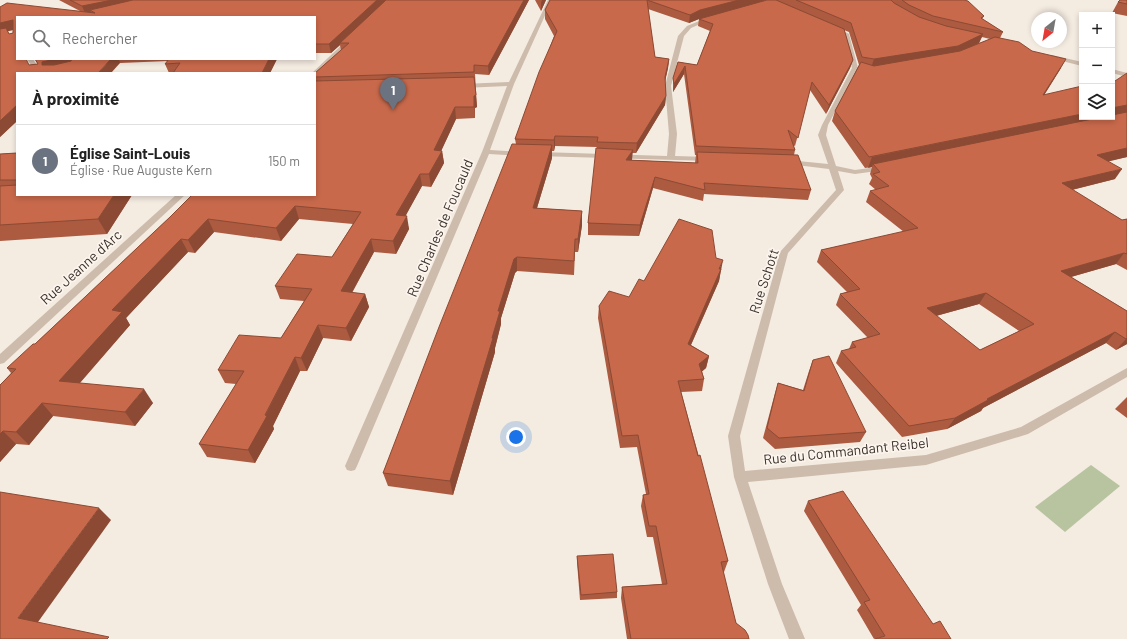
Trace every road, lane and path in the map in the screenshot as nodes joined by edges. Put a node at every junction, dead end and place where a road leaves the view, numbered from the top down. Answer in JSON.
{"nodes":[{"id":1,"x":550,"y":0,"type":"edge"},
{"id":2,"x":716,"y":16,"type":"edge"},
{"id":3,"x":824,"y":23,"type":"edge"},
{"id":4,"x":353,"y":37,"type":"edge"},
{"id":5,"x":1044,"y":55,"type":"edge"},
{"id":6,"x":31,"y":60,"type":"edge"},
{"id":7,"x":1079,"y":63,"type":"edge"},
{"id":8,"x":38,"y":72,"type":"edge"},
{"id":9,"x":316,"y":72,"type":"edge"},
{"id":10,"x":1115,"y":73,"type":"edge"},
{"id":11,"x":1127,"y":75,"type":"edge"},
{"id":12,"x":511,"y":84,"type":"junction"},
{"id":13,"x":456,"y":86,"type":"edge"},
{"id":14,"x":486,"y":152,"type":"junction"},
{"id":15,"x":671,"y":158,"type":"junction"},
{"id":16,"x":718,"y":160,"type":"edge"},
{"id":17,"x":782,"y":161,"type":"edge"},
{"id":18,"x":891,"y":166,"type":"edge"},
{"id":19,"x":833,"y":168,"type":"junction"},
{"id":20,"x":180,"y":196,"type":"edge"},
{"id":21,"x":0,"y":360,"type":"edge"},
{"id":22,"x":1127,"y":372,"type":"edge"},
{"id":23,"x":351,"y":466,"type":"dead end"},
{"id":24,"x":740,"y":477,"type":"junction"},
{"id":25,"x":797,"y":639,"type":"edge"}],
"edges":[{"from":1,"to":12,"type":"street","name":"Rue Charles de Foucauld"},
{"from":2,"to":15,"type":"street"},
{"from":3,"to":19,"type":"street","name":"Rue Schott"},
{"from":4,"to":9,"type":"street"},
{"from":5,"to":7,"type":"street"},
{"from":6,"to":8,"type":"street"},
{"from":10,"to":11,"type":"street"},
{"from":12,"to":13,"type":"street"},
{"from":12,"to":14,"type":"street","name":"Rue Charles de Foucauld"},
{"from":14,"to":15,"type":"street"},
{"from":14,"to":23,"type":"street","name":"Rue Charles de Foucauld"},
{"from":15,"to":16,"type":"street"},
{"from":17,"to":19,"type":"street"},
{"from":18,"to":19,"type":"street"},
{"from":19,"to":24,"type":"street","name":"Rue Schott"},
{"from":20,"to":21,"type":"street","name":"Rue Jeanne d'Arc"},
{"from":22,"to":24,"type":"street","name":"Rue du Commandant Reibel"},
{"from":24,"to":25,"type":"street","name":"Rue Schott"}]}
